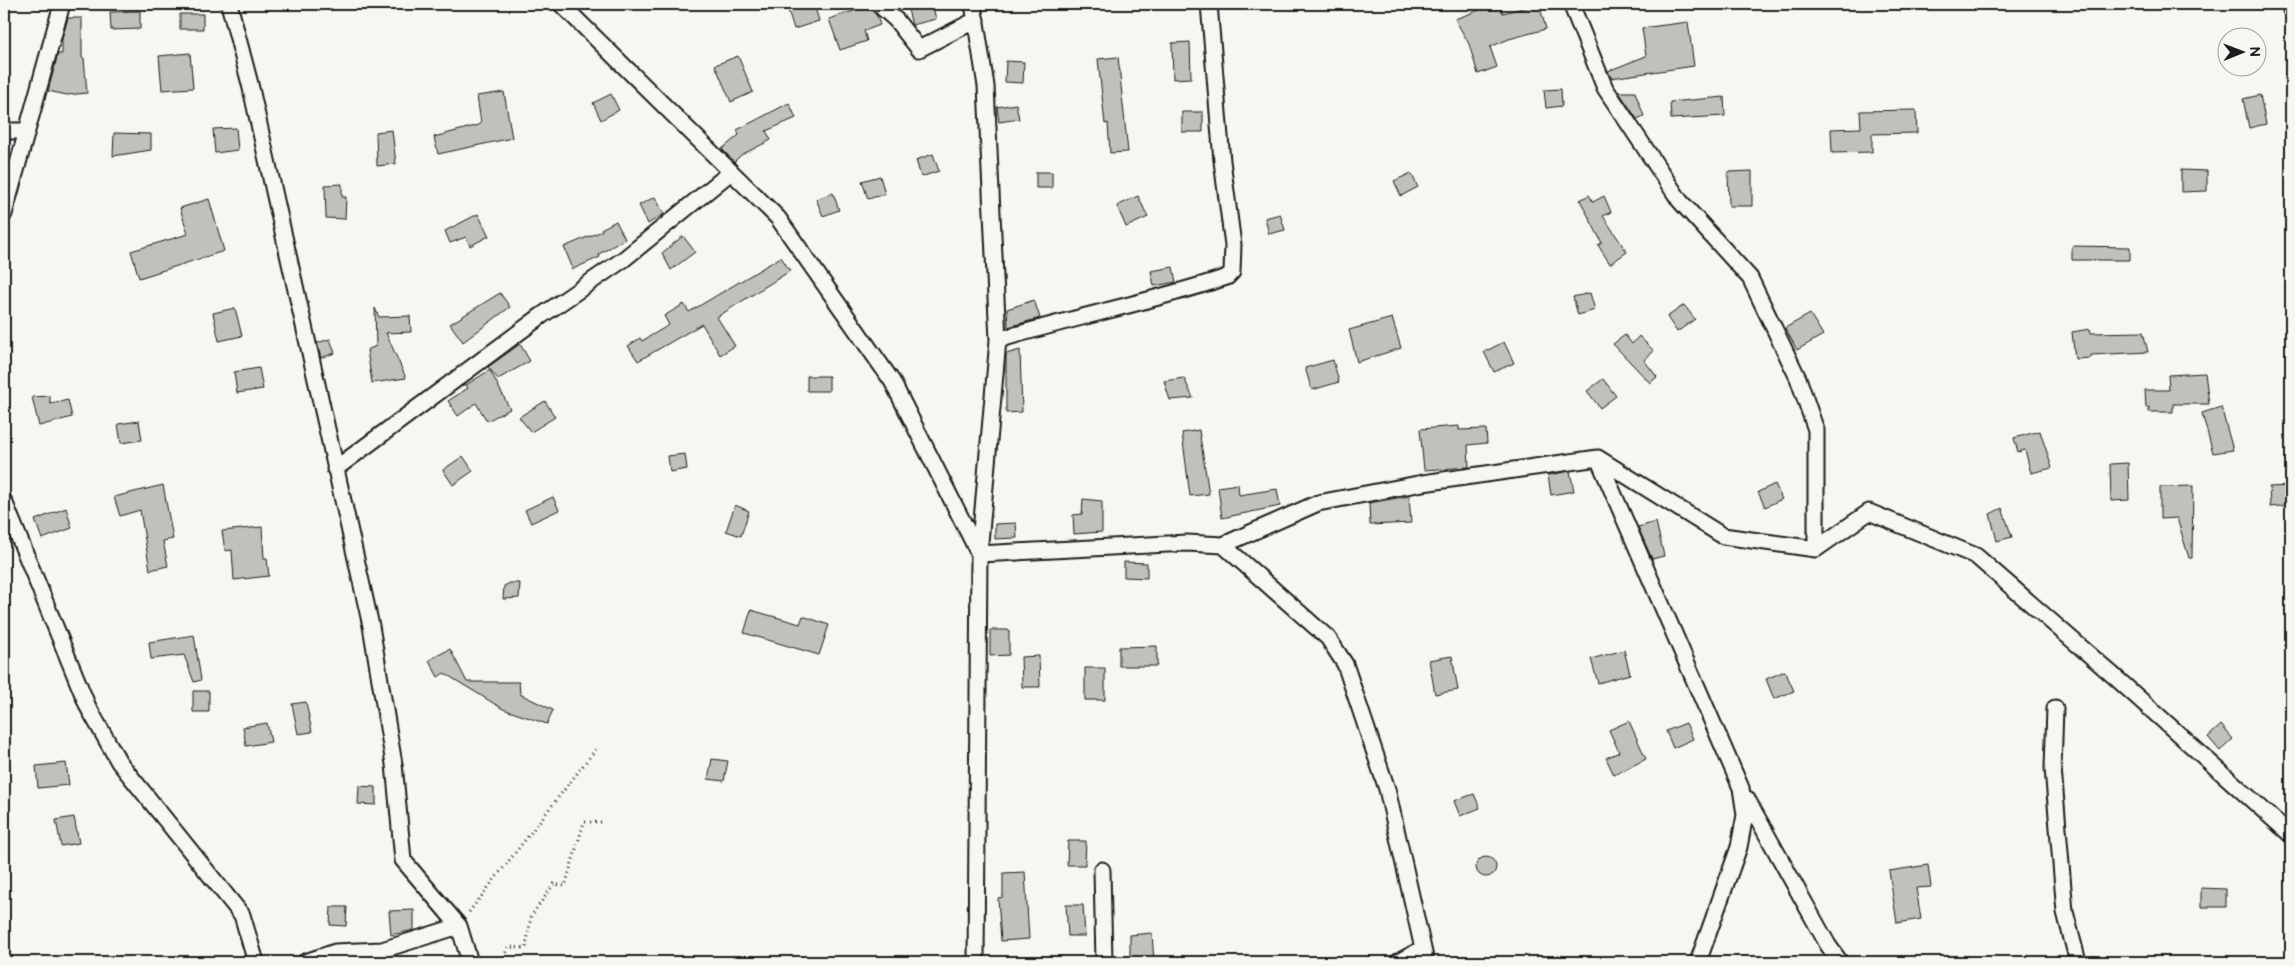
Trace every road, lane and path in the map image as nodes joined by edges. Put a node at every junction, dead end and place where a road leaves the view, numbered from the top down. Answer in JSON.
{"nodes":[{"id":1,"x":62,"y":4,"type":"edge"},
{"id":2,"x":229,"y":4,"type":"edge"},
{"id":3,"x":560,"y":4,"type":"edge"},
{"id":4,"x":878,"y":4,"type":"edge"},
{"id":5,"x":973,"y":4,"type":"edge"},
{"id":6,"x":1209,"y":4,"type":"edge"},
{"id":7,"x":1571,"y":4,"type":"edge"},
{"id":8,"x":2289,"y":4,"type":"edge"},
{"id":9,"x":2291,"y":10,"type":"edge"},
{"id":10,"x":976,"y":20,"type":"junction"},
{"id":11,"x":4,"y":131,"type":"edge"},
{"id":12,"x":25,"y":131,"type":"junction"},
{"id":13,"x":731,"y":172,"type":"junction"},
{"id":14,"x":4,"y":214,"type":"edge"},
{"id":15,"x":998,"y":340,"type":"junction"},
{"id":16,"x":1598,"y":458,"type":"junction"},
{"id":17,"x":335,"y":469,"type":"junction"},
{"id":18,"x":4,"y":501,"type":"edge"},
{"id":19,"x":1223,"y":546,"type":"junction"},
{"id":20,"x":1816,"y":549,"type":"junction"},
{"id":21,"x":979,"y":554,"type":"junction"},
{"id":22,"x":2055,"y":708,"type":"dead end"},
{"id":23,"x":596,"y":749,"type":"dead end"},
{"id":24,"x":1738,"y":780,"type":"junction"},
{"id":25,"x":602,"y":822,"type":"dead end"},
{"id":26,"x":2291,"y":835,"type":"edge"},
{"id":27,"x":1102,"y":870,"type":"dead end"},
{"id":28,"x":458,"y":926,"type":"junction"},
{"id":29,"x":1424,"y":956,"type":"edge"},
{"id":30,"x":256,"y":962,"type":"edge"},
{"id":31,"x":305,"y":962,"type":"edge"},
{"id":32,"x":470,"y":962,"type":"edge"},
{"id":33,"x":502,"y":962,"type":"edge"},
{"id":34,"x":976,"y":962,"type":"edge"},
{"id":35,"x":1104,"y":962,"type":"edge"},
{"id":36,"x":1398,"y":962,"type":"edge"},
{"id":37,"x":1698,"y":962,"type":"edge"},
{"id":38,"x":1840,"y":962,"type":"edge"},
{"id":39,"x":2078,"y":962,"type":"edge"}],
"edges":[{"from":1,"to":12,"type":"street"},
{"from":2,"to":17,"type":"street"},
{"from":3,"to":13,"type":"street"},
{"from":4,"to":10,"type":"street"},
{"from":5,"to":10,"type":"street"},
{"from":6,"to":15,"type":"street"},
{"from":7,"to":20,"type":"street"},
{"from":8,"to":9,"type":"street"},
{"from":10,"to":15,"type":"street"},
{"from":11,"to":12,"type":"street"},
{"from":12,"to":14,"type":"street"},
{"from":13,"to":17,"type":"street"},
{"from":13,"to":21,"type":"street"},
{"from":15,"to":21,"type":"street"},
{"from":16,"to":19,"type":"street"},
{"from":16,"to":20,"type":"street"},
{"from":16,"to":24,"type":"street"},
{"from":17,"to":28,"type":"street"},
{"from":18,"to":30,"type":"street"},
{"from":19,"to":21,"type":"street"},
{"from":19,"to":29,"type":"street"},
{"from":20,"to":26,"type":"street"},
{"from":21,"to":34,"type":"street"},
{"from":22,"to":39,"type":"street"},
{"from":23,"to":28,"type":"path"},
{"from":24,"to":37,"type":"street"},
{"from":24,"to":38,"type":"street"},
{"from":25,"to":33,"type":"path"},
{"from":27,"to":35,"type":"street"},
{"from":28,"to":31,"type":"street"},
{"from":28,"to":32,"type":"street"},
{"from":29,"to":36,"type":"street"}]}
